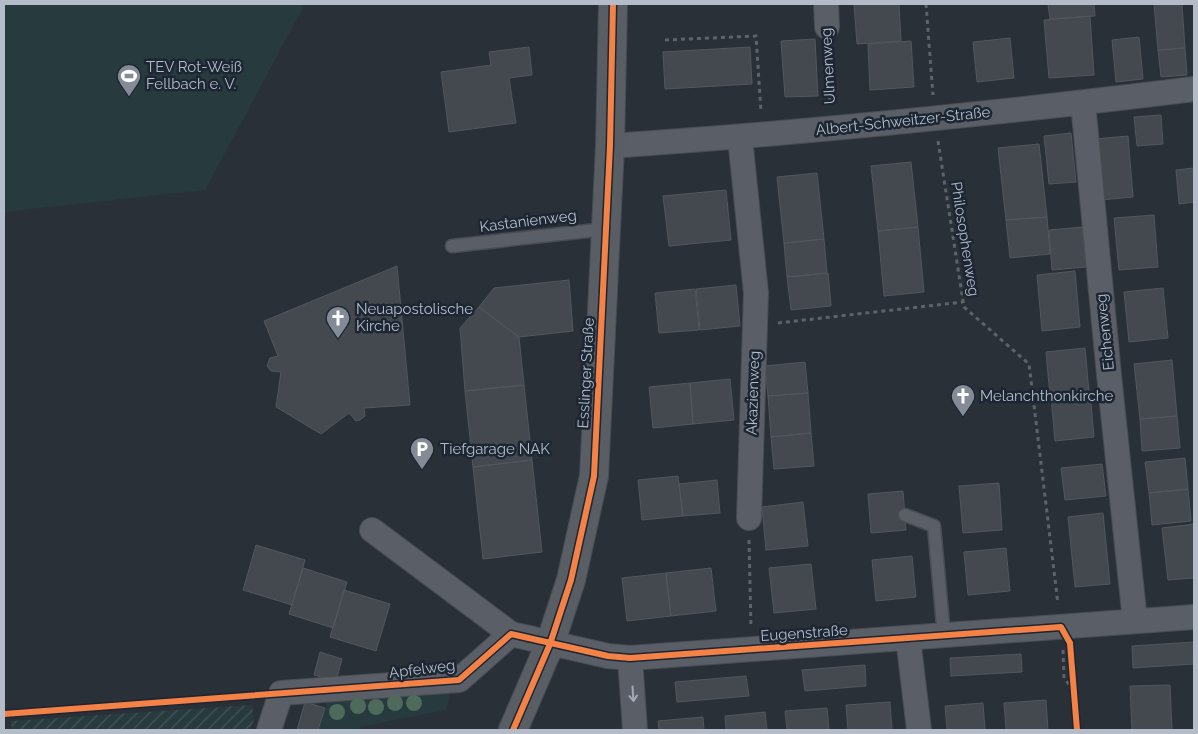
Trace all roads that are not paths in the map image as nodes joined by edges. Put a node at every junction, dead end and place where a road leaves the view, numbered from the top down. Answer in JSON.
{"nodes":[{"id":1,"x":613,"y":4,"type":"edge"},
{"id":2,"x":826,"y":4,"type":"edge"},
{"id":3,"x":827,"y":27,"type":"road end"},
{"id":4,"x":1194,"y":89,"type":"edge"},
{"id":5,"x":1083,"y":103,"type":"junction"},
{"id":6,"x":751,"y":136,"type":"junction"},
{"id":7,"x":610,"y":146,"type":"junction"},
{"id":8,"x":606,"y":228,"type":"junction"},
{"id":9,"x":452,"y":246,"type":"dead end"},
{"id":10,"x":905,"y":515,"type":"dead end"},
{"id":11,"x":749,"y":518,"type":"road end"},
{"id":12,"x":372,"y":530,"type":"dead end"},
{"id":13,"x":1194,"y":617,"type":"edge"},
{"id":14,"x":1135,"y":621,"type":"junction"},
{"id":15,"x":511,"y":634,"type":"junction"},
{"id":16,"x":944,"y":636,"type":"junction"},
{"id":17,"x":908,"y":638,"type":"junction"},
{"id":18,"x":550,"y":644,"type":"junction"},
{"id":19,"x":630,"y":658,"type":"junction"},
{"id":20,"x":268,"y":730,"type":"edge"},
{"id":21,"x":512,"y":730,"type":"edge"},
{"id":22,"x":635,"y":730,"type":"edge"},
{"id":23,"x":919,"y":730,"type":"edge"}],
"edges":[{"from":1,"to":7,"type":"main road","name":"Esslinger Straße"},
{"from":2,"to":3,"type":"street","name":"Ulmenweg"},
{"from":4,"to":5,"type":"street","name":"Albert-Schweitzer-Straße"},
{"from":5,"to":6,"type":"street","name":"Albert-Schweitzer-Straße"},
{"from":5,"to":14,"type":"street","name":"Eichenweg"},
{"from":6,"to":7,"type":"street","name":"Albert-Schweitzer-Straße"},
{"from":6,"to":11,"type":"street","name":"Akazienweg"},
{"from":7,"to":8,"type":"main road","name":"Esslinger Straße"},
{"from":8,"to":9,"type":"lane","name":"Kastanienweg"},
{"from":8,"to":18,"type":"main road","name":"Esslinger Straße"},
{"from":10,"to":16,"type":"lane"},
{"from":12,"to":15,"type":"street"},
{"from":13,"to":14,"type":"street","name":"Eugenstraße"},
{"from":14,"to":16,"type":"street","name":"Eugenstraße"},
{"from":15,"to":18,"type":"street"},
{"from":15,"to":20,"type":"street","name":"Apfelweg"},
{"from":16,"to":17,"type":"street","name":"Eugenstraße"},
{"from":17,"to":19,"type":"street","name":"Eugenstraße"},
{"from":17,"to":23,"type":"street"},
{"from":18,"to":19,"type":"street","name":"Eugenstraße"},
{"from":18,"to":21,"type":"main road","name":"Esslinger Straße"},
{"from":19,"to":22,"type":"street","one_way":true}]}
